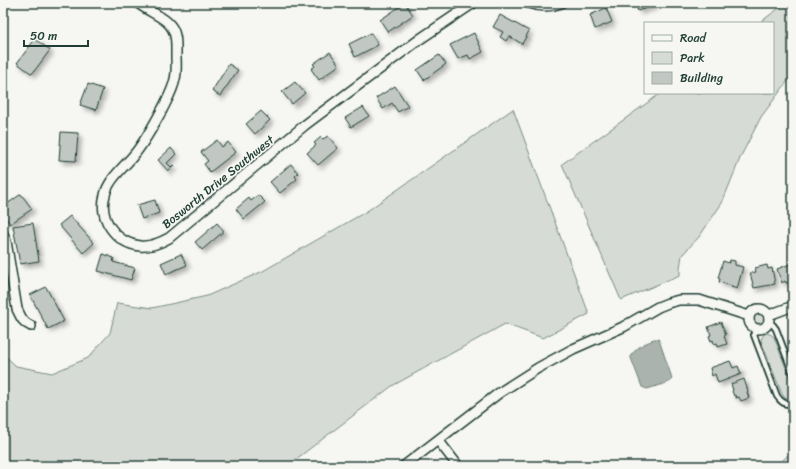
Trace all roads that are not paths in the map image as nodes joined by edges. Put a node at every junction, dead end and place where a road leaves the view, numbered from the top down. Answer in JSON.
{"nodes":[{"id":1,"x":138,"y":3,"type":"edge"},
{"id":2,"x":530,"y":3,"type":"edge"},
{"id":3,"x":561,"y":3,"type":"edge"},
{"id":4,"x":472,"y":4,"type":"edge"},
{"id":5,"x":3,"y":234,"type":"edge"},
{"id":6,"x":793,"y":306,"type":"edge"},
{"id":7,"x":750,"y":316,"type":"junction"},
{"id":8,"x":769,"y":319,"type":"junction"},
{"id":9,"x":31,"y":326,"type":"dead end"},
{"id":10,"x":755,"y":329,"type":"junction"},
{"id":11,"x":793,"y":374,"type":"edge"},
{"id":12,"x":793,"y":403,"type":"edge"},
{"id":13,"x":438,"y":440,"type":"junction"},
{"id":14,"x":404,"y":466,"type":"edge"},
{"id":15,"x":458,"y":466,"type":"edge"}],
"edges":[{"from":1,"to":4,"type":"street","name":"Bosworth Drive Southwest"},
{"from":2,"to":3,"type":"street"},
{"from":5,"to":9,"type":"street"},
{"from":6,"to":8,"type":"street"},
{"from":7,"to":8,"type":"street"},
{"from":7,"to":10,"type":"street"},
{"from":7,"to":13,"type":"street"},
{"from":8,"to":10,"type":"street"},
{"from":8,"to":11,"type":"lane"},
{"from":10,"to":12,"type":"lane"},
{"from":13,"to":14,"type":"street"},
{"from":13,"to":15,"type":"street"}]}
